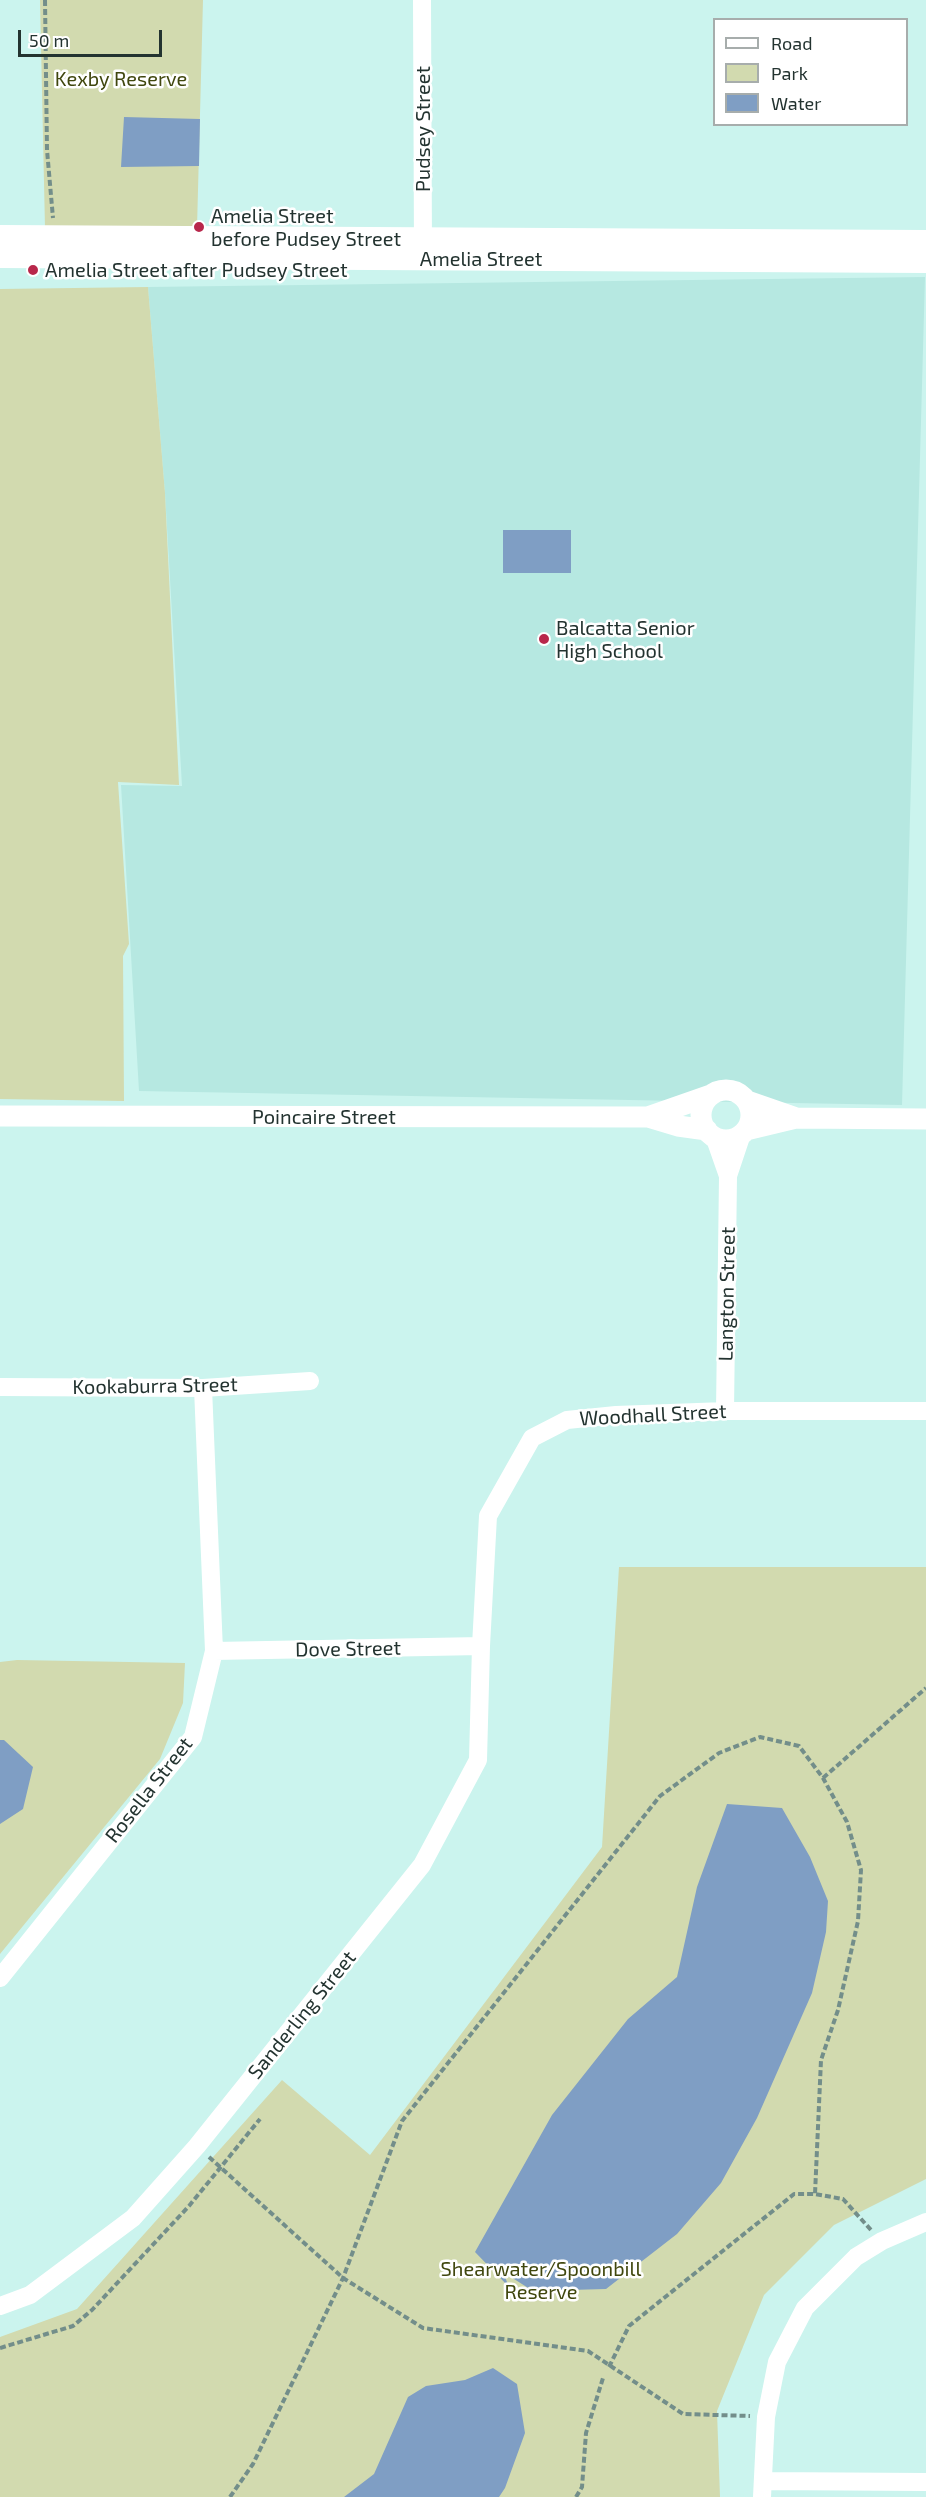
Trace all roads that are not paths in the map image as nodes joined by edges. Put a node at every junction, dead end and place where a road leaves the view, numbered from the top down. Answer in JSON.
{"nodes":[{"id":1,"x":422,"y":0,"type":"edge"},
{"id":2,"x":0,"y":237,"type":"edge"},
{"id":3,"x":926,"y":242,"type":"edge"},
{"id":4,"x":423,"y":249,"type":"junction"},
{"id":5,"x":0,"y":256,"type":"edge"},
{"id":6,"x":926,"y":261,"type":"edge"},
{"id":7,"x":711,"y":1095,"type":"junction"},
{"id":8,"x":747,"y":1101,"type":"junction"},
{"id":9,"x":0,"y":1116,"type":"edge"},
{"id":10,"x":648,"y":1117,"type":"junction"},
{"id":11,"x":796,"y":1118,"type":"junction"},
{"id":12,"x":926,"y":1119,"type":"edge"},
{"id":13,"x":744,"y":1132,"type":"junction"},
{"id":14,"x":710,"y":1133,"type":"junction"},
{"id":15,"x":728,"y":1176,"type":"junction"},
{"id":16,"x":310,"y":1381,"type":"dead end"},
{"id":17,"x":0,"y":1387,"type":"edge"},
{"id":18,"x":203,"y":1388,"type":"junction"},
{"id":19,"x":725,"y":1411,"type":"junction"},
{"id":20,"x":926,"y":1411,"type":"edge"},
{"id":21,"x":481,"y":1646,"type":"junction"},
{"id":22,"x":214,"y":1651,"type":"junction"},
{"id":23,"x":0,"y":1978,"type":"edge"},
{"id":24,"x":926,"y":2222,"type":"edge"},
{"id":25,"x":0,"y":2306,"type":"edge"},
{"id":26,"x":926,"y":2482,"type":"edge"},
{"id":27,"x":763,"y":2489,"type":"edge"}],
"edges":[{"from":1,"to":4,"type":"street","name":"Pudsey Street"},
{"from":2,"to":4,"type":"main road","name":"Amelia Street"},
{"from":3,"to":4,"type":"main road","name":"Amelia Street"},
{"from":4,"to":5,"type":"main road","name":"Amelia Street"},
{"from":4,"to":6,"type":"main road","name":"Amelia Street"},
{"from":7,"to":8,"type":"street"},
{"from":7,"to":10,"type":"street","name":"Poincaire Street"},
{"from":7,"to":14,"type":"street"},
{"from":8,"to":11,"type":"street"},
{"from":8,"to":13,"type":"street"},
{"from":9,"to":10,"type":"street","name":"Poincaire Street"},
{"from":10,"to":14,"type":"street","name":"Poincaire Street"},
{"from":11,"to":12,"type":"street"},
{"from":11,"to":13,"type":"street"},
{"from":13,"to":14,"type":"street"},
{"from":13,"to":15,"type":"street","name":"Langton Street"},
{"from":14,"to":15,"type":"street","name":"Langton Street"},
{"from":15,"to":19,"type":"street","name":"Langton Street"},
{"from":16,"to":18,"type":"street","name":"Kookaburra Street"},
{"from":17,"to":18,"type":"street","name":"Kookaburra Street"},
{"from":18,"to":22,"type":"street","name":"Rosella Street"},
{"from":19,"to":20,"type":"street","name":"Woodhall Street"},
{"from":19,"to":21,"type":"street","name":"Woodhall Street"},
{"from":21,"to":22,"type":"street","name":"Dove Street"},
{"from":21,"to":25,"type":"street","name":"Sanderling Street"},
{"from":22,"to":23,"type":"street","name":"Rosella Street"},
{"from":24,"to":27,"type":"street"},
{"from":26,"to":27,"type":"street"}]}
